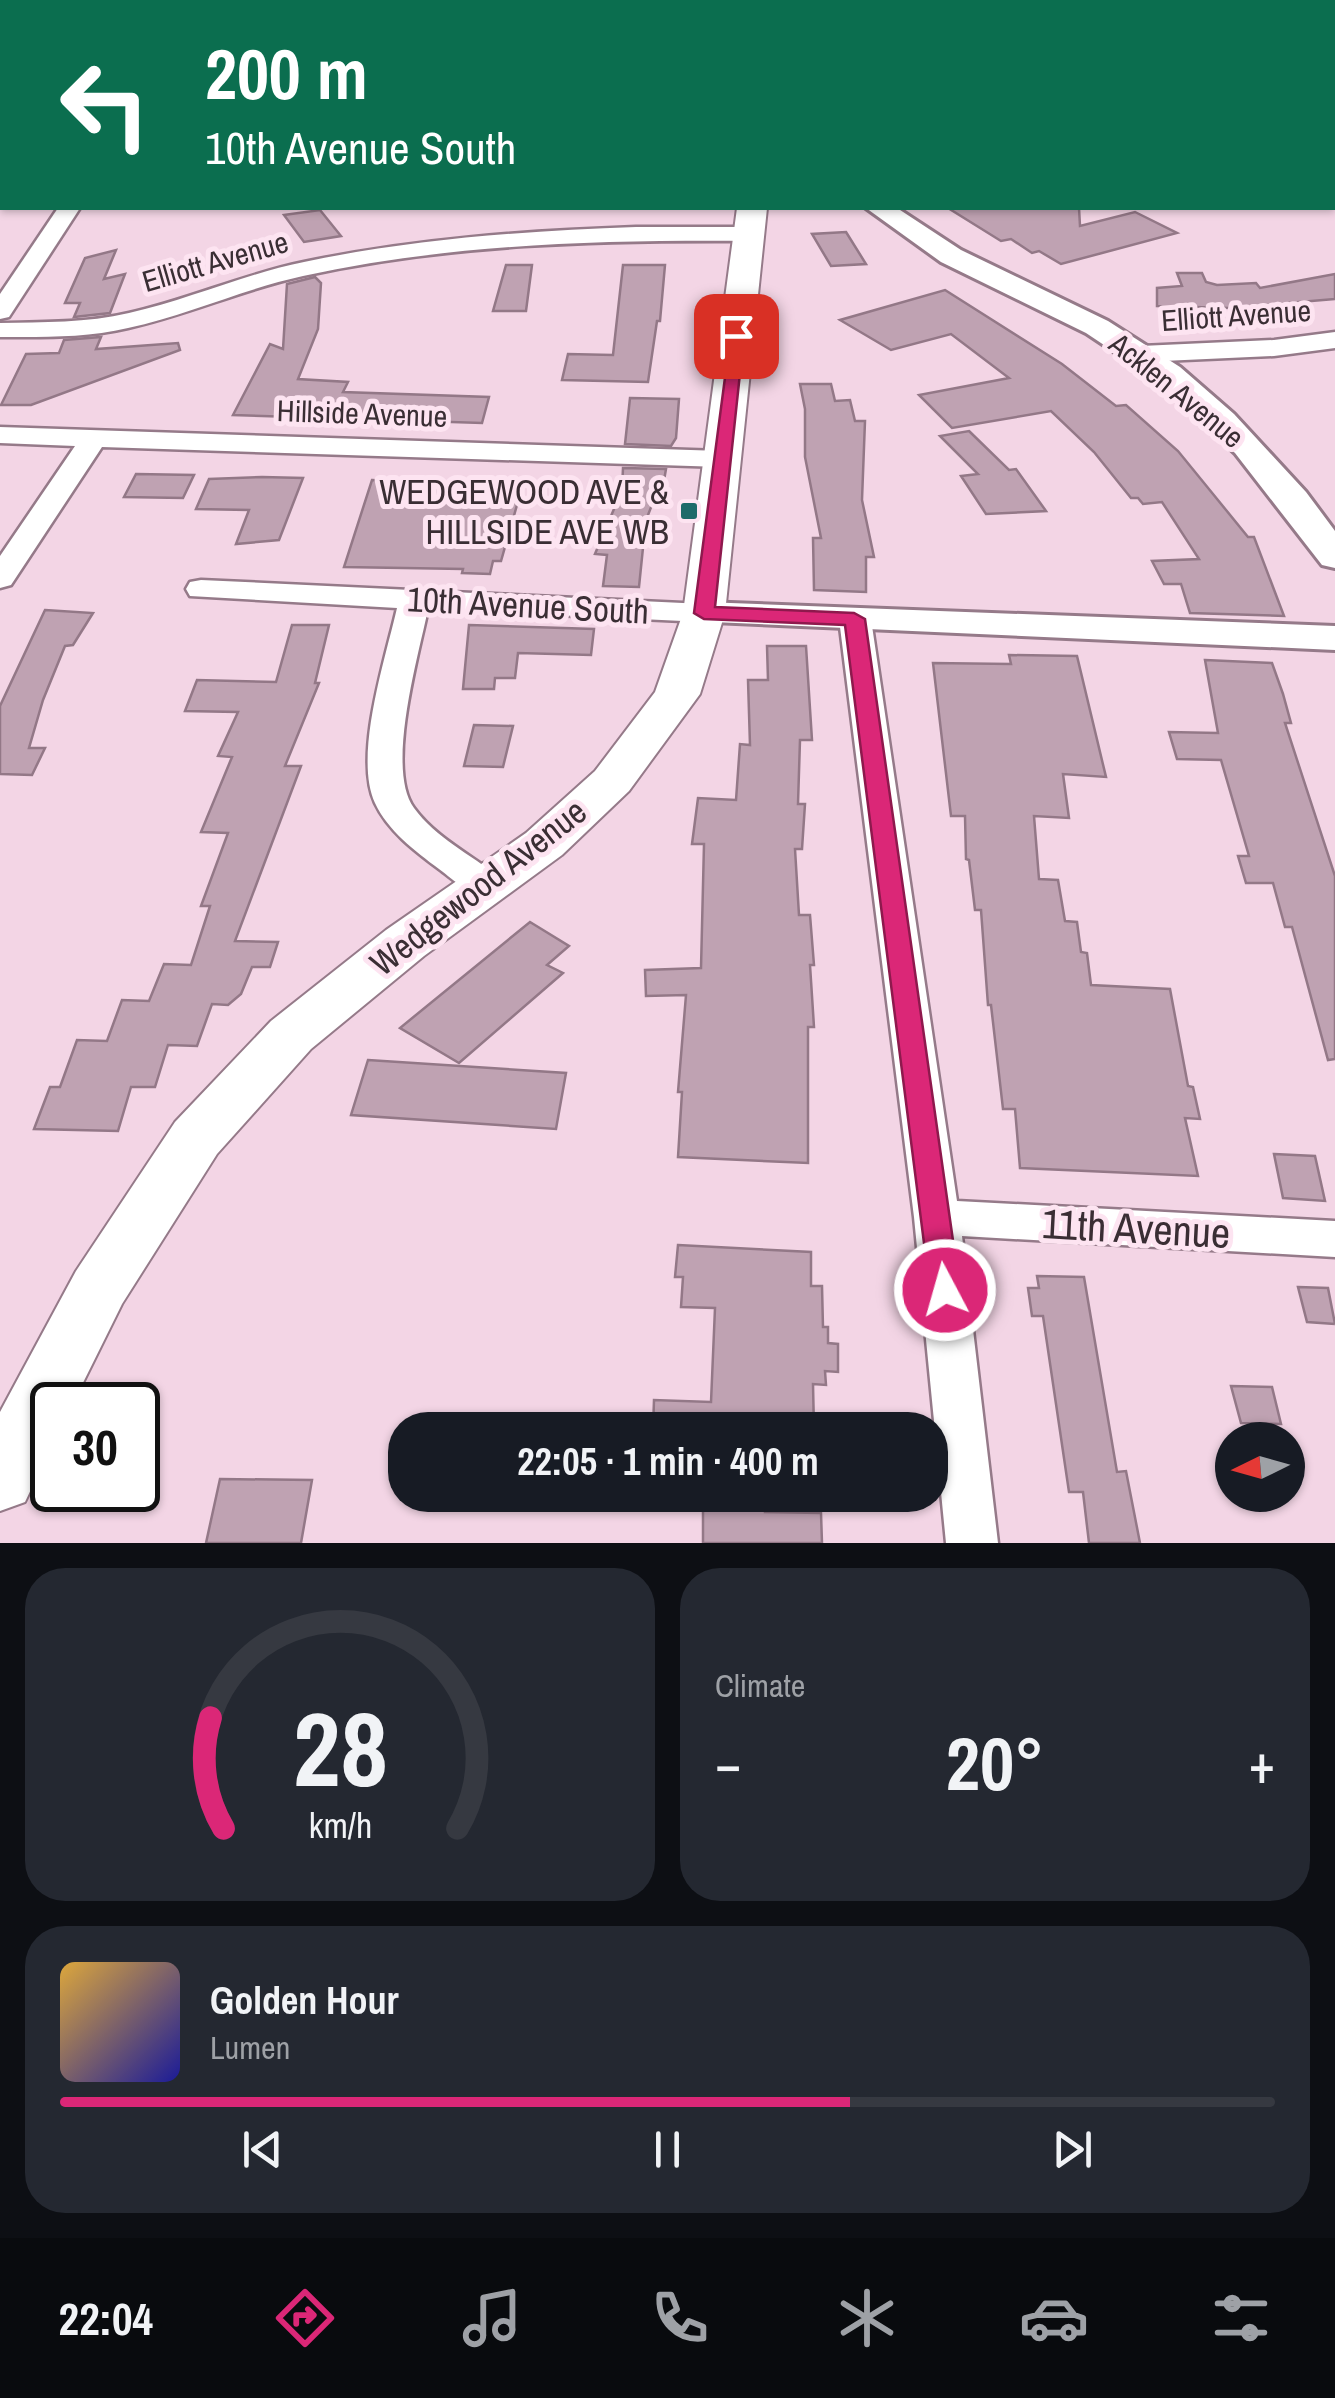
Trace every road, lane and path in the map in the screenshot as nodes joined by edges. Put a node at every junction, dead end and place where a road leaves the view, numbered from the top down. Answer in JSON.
{"nodes":[{"id":1,"x":68,"y":210,"type":"edge"},
{"id":2,"x":881,"y":210,"type":"edge"},
{"id":3,"x":750,"y":221,"type":"edge"},
{"id":4,"x":0,"y":312,"type":"edge"},
{"id":5,"x":0,"y":330,"type":"edge"},
{"id":6,"x":1335,"y":340,"type":"edge"},
{"id":7,"x":1140,"y":354,"type":"junction"},
{"id":8,"x":0,"y":435,"type":"edge"},
{"id":9,"x":95,"y":436,"type":"junction"},
{"id":10,"x":721,"y":458,"type":"junction"},
{"id":11,"x":1335,"y":557,"type":"edge"},
{"id":12,"x":0,"y":579,"type":"edge"},
{"id":13,"x":201,"y":590,"type":"dead end"},
{"id":14,"x":416,"y":600,"type":"junction"},
{"id":15,"x":704,"y":613,"type":"junction"},
{"id":16,"x":854,"y":619,"type":"junction"},
{"id":17,"x":1335,"y":638,"type":"edge"},
{"id":18,"x":485,"y":885,"type":"junction"},
{"id":19,"x":937,"y":1217,"type":"junction"},
{"id":20,"x":1335,"y":1239,"type":"edge"},
{"id":21,"x":0,"y":1480,"type":"edge"},
{"id":22,"x":972,"y":1543,"type":"edge"}],
"edges":[{"from":1,"to":4,"type":"street"},
{"from":2,"to":7,"type":"street","name":"Acklen Avenue"},
{"from":3,"to":5,"type":"street","name":"Elliott Avenue"},
{"from":3,"to":10,"type":"main road","name":"Wedgewood Avenue"},
{"from":6,"to":7,"type":"street","name":"Elliott Avenue"},
{"from":7,"to":11,"type":"street","name":"Acklen Avenue"},
{"from":8,"to":9,"type":"street","name":"Hillside Avenue"},
{"from":9,"to":10,"type":"street","name":"Hillside Avenue"},
{"from":9,"to":12,"type":"street"},
{"from":10,"to":15,"type":"main road","name":"Wedgewood Avenue"},
{"from":13,"to":14,"type":"street","name":"10th Avenue South"},
{"from":14,"to":15,"type":"street","name":"10th Avenue South"},
{"from":14,"to":18,"type":"street"},
{"from":15,"to":16,"type":"street","name":"10th Avenue South"},
{"from":15,"to":18,"type":"main road","name":"Wedgewood Avenue"},
{"from":16,"to":17,"type":"street","name":"10th Avenue South"},
{"from":16,"to":19,"type":"street"},
{"from":18,"to":21,"type":"main road","name":"Wedgewood Avenue"},
{"from":19,"to":20,"type":"street","name":"11th Avenue"},
{"from":19,"to":22,"type":"street"}]}
